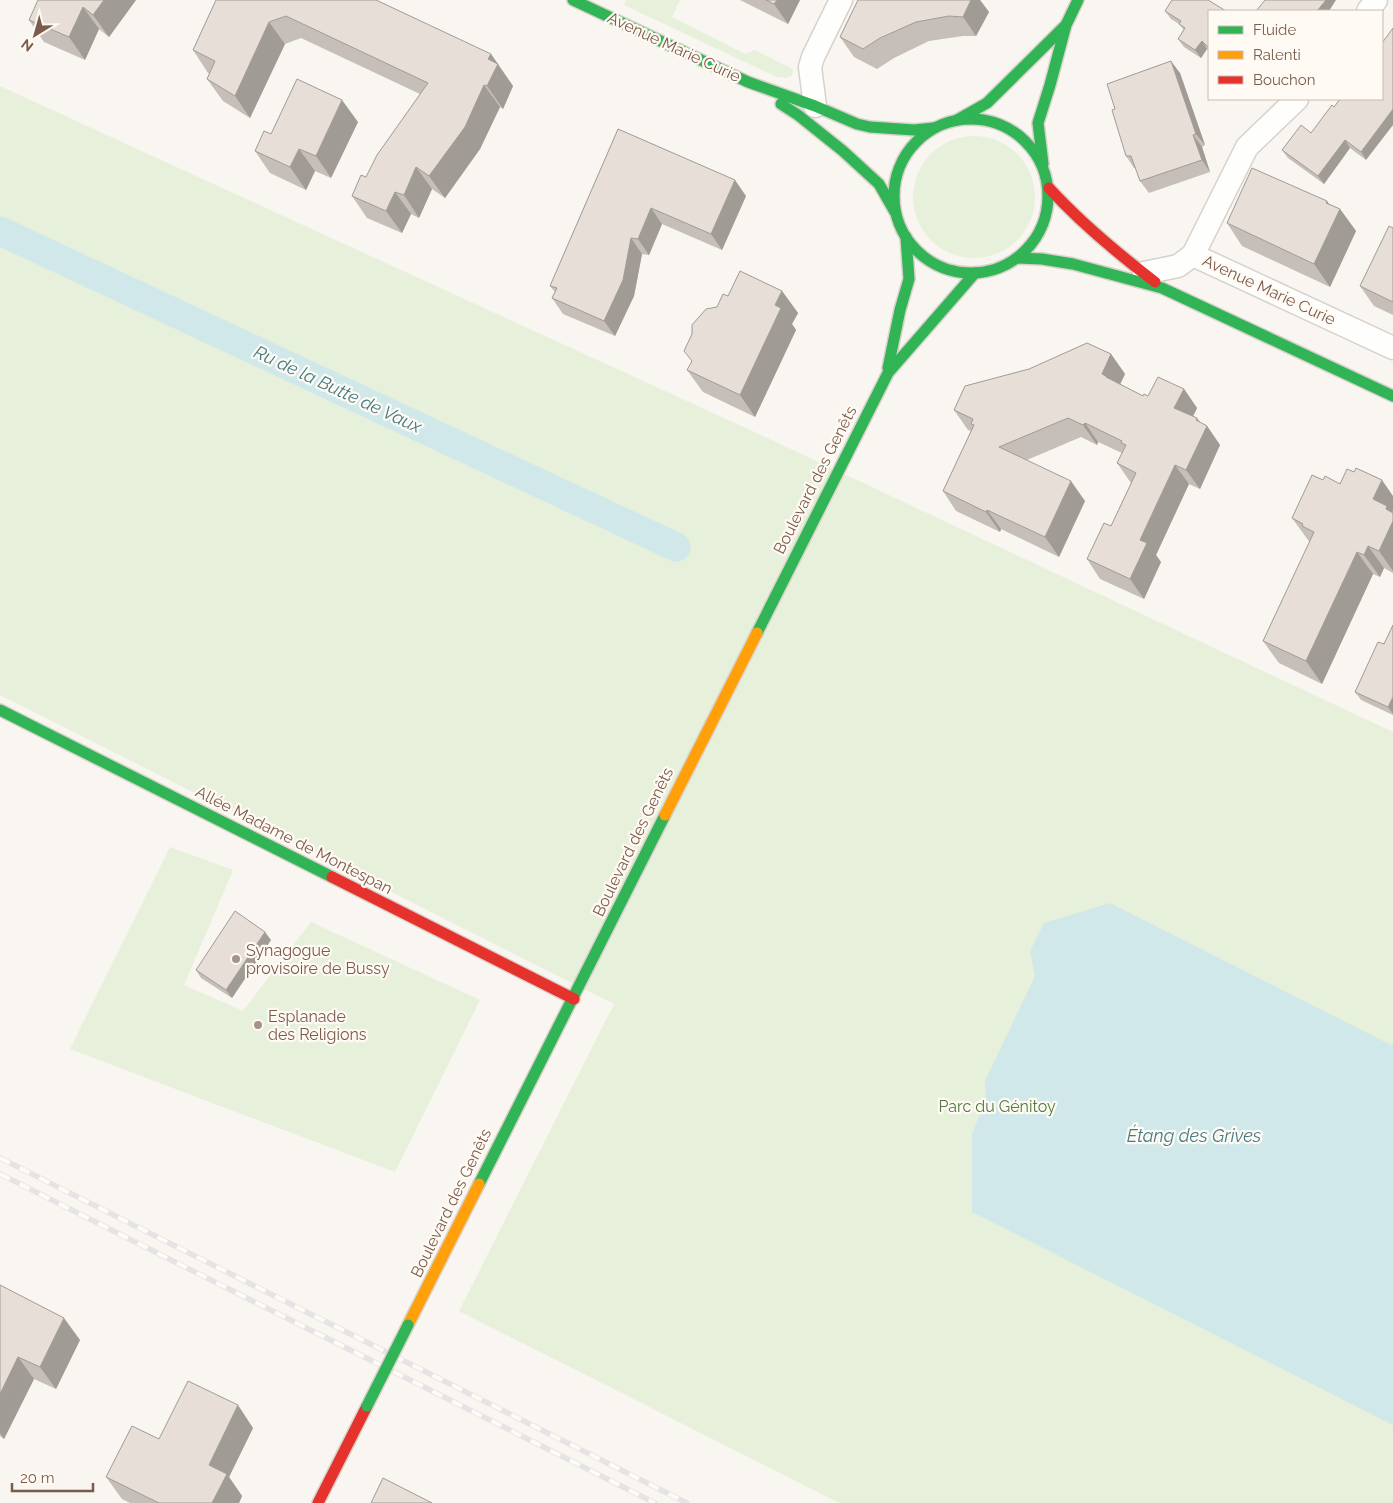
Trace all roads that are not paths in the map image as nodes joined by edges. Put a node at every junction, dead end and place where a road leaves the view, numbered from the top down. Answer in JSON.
{"nodes":[{"id":1,"x":573,"y":0,"type":"edge"},
{"id":2,"x":841,"y":0,"type":"edge"},
{"id":3,"x":1078,"y":0,"type":"edge"},
{"id":4,"x":607,"y":7,"type":"edge"},
{"id":5,"x":1066,"y":25,"type":"junction"},
{"id":6,"x":748,"y":82,"type":"junction"},
{"id":7,"x":1295,"y":100,"type":"edge"},
{"id":8,"x":815,"y":106,"type":"junction"},
{"id":9,"x":957,"y":120,"type":"junction"},
{"id":10,"x":934,"y":128,"type":"junction"},
{"id":11,"x":1043,"y":166,"type":"junction"},
{"id":12,"x":1048,"y":188,"type":"junction"},
{"id":13,"x":896,"y":214,"type":"junction"},
{"id":14,"x":906,"y":237,"type":"junction"},
{"id":15,"x":1193,"y":255,"type":"junction"},
{"id":16,"x":1017,"y":258,"type":"junction"},
{"id":17,"x":975,"y":273,"type":"junction"},
{"id":18,"x":1144,"y":273,"type":"junction"},
{"id":19,"x":1162,"y":288,"type":"junction"},
{"id":20,"x":1393,"y":348,"type":"edge"},
{"id":21,"x":888,"y":373,"type":"junction"},
{"id":22,"x":1393,"y":396,"type":"edge"},
{"id":23,"x":0,"y":710,"type":"edge"},
{"id":24,"x":574,"y":999,"type":"junction"},
{"id":25,"x":318,"y":1503,"type":"edge"}],
"edges":[{"from":1,"to":4,"type":"street","name":"Avenue Marie Curie"},
{"from":2,"to":8,"type":"street"},
{"from":3,"to":5,"type":"street"},
{"from":4,"to":6,"type":"street","name":"Avenue Marie Curie"},
{"from":5,"to":9,"type":"street"},
{"from":5,"to":11,"type":"street"},
{"from":6,"to":8,"type":"street","name":"Avenue Marie Curie"},
{"from":6,"to":13,"type":"street","name":"Avenue Marie Curie"},
{"from":7,"to":15,"type":"street"},
{"from":8,"to":10,"type":"street","name":"Avenue Marie Curie"},
{"from":9,"to":10,"type":"street"},
{"from":9,"to":11,"type":"street"},
{"from":10,"to":13,"type":"street"},
{"from":11,"to":12,"type":"street"},
{"from":12,"to":16,"type":"street"},
{"from":12,"to":18,"type":"street"},
{"from":13,"to":14,"type":"street"},
{"from":14,"to":17,"type":"street"},
{"from":14,"to":21,"type":"street","name":"Boulevard des Genêts"},
{"from":15,"to":18,"type":"street","name":"Avenue Marie Curie"},
{"from":15,"to":20,"type":"street","name":"Avenue Marie Curie"},
{"from":16,"to":17,"type":"street"},
{"from":16,"to":19,"type":"street"},
{"from":17,"to":21,"type":"street","name":"Boulevard des Genêts"},
{"from":18,"to":19,"type":"street"},
{"from":19,"to":22,"type":"street"},
{"from":21,"to":24,"type":"street","name":"Boulevard des Genêts"},
{"from":23,"to":24,"type":"street","name":"Allée Madame de Montespan"},
{"from":24,"to":25,"type":"street","name":"Boulevard des Genêts","bridge":true}]}
